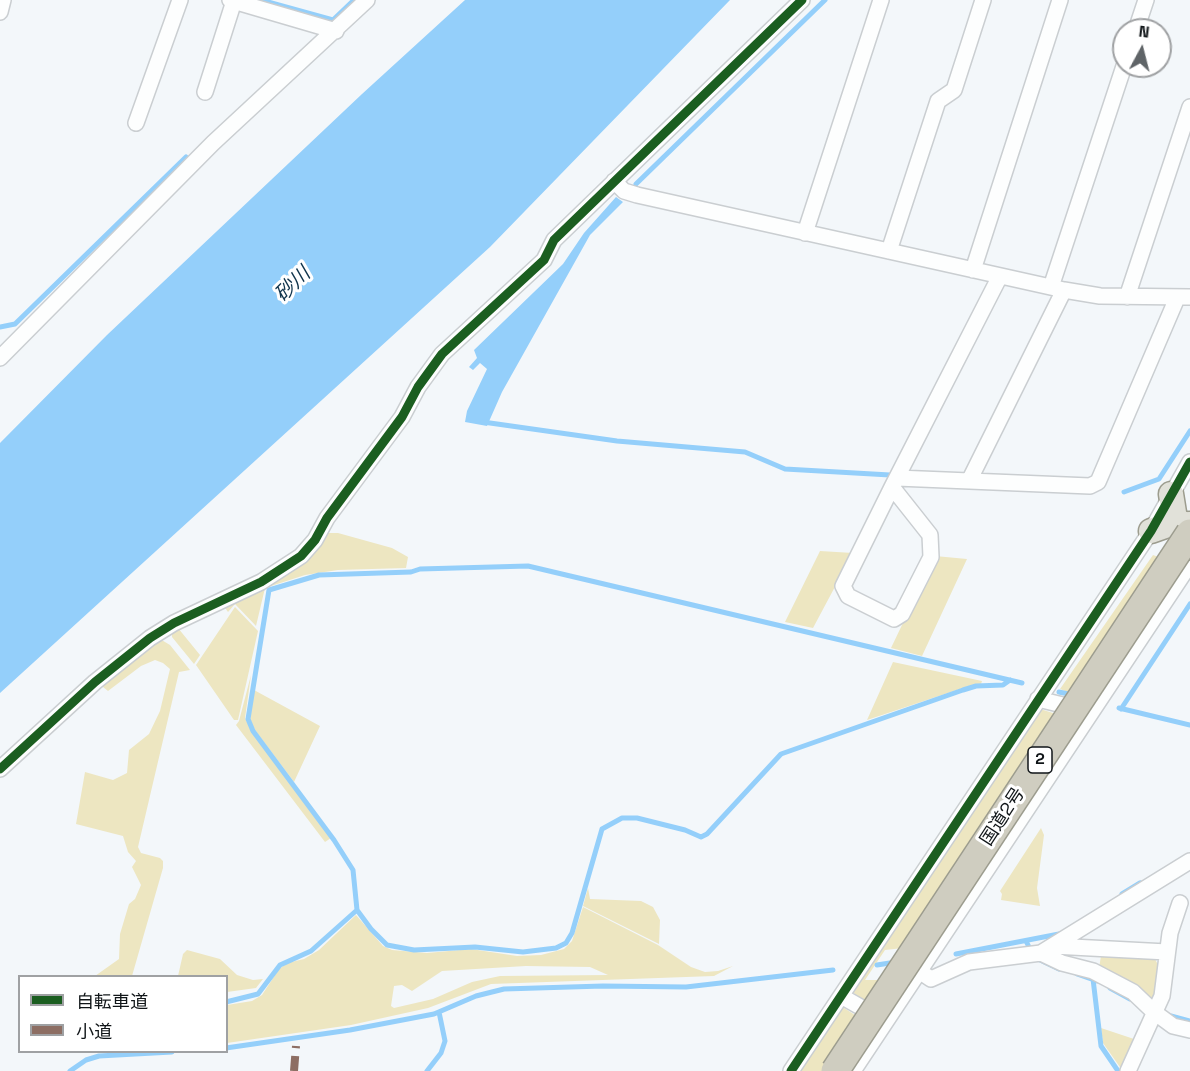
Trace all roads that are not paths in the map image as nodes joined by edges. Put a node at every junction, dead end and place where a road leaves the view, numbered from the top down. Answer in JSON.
{"nodes":[{"id":1,"x":3,"y":0,"type":"edge"},
{"id":2,"x":180,"y":0,"type":"edge"},
{"id":3,"x":367,"y":0,"type":"edge"},
{"id":4,"x":802,"y":0,"type":"edge"},
{"id":5,"x":881,"y":0,"type":"edge"},
{"id":6,"x":983,"y":0,"type":"edge"},
{"id":7,"x":1060,"y":0,"type":"edge"},
{"id":8,"x":1146,"y":0,"type":"edge"},
{"id":9,"x":232,"y":1,"type":"edge"},
{"id":10,"x":0,"y":12,"type":"edge"},
{"id":11,"x":1140,"y":18,"type":"edge"},
{"id":12,"x":336,"y":31,"type":"junction"},
{"id":13,"x":1120,"y":78,"type":"edge"},
{"id":14,"x":205,"y":92,"type":"dead end"},
{"id":15,"x":1190,"y":107,"type":"edge"},
{"id":16,"x":136,"y":123,"type":"dead end"},
{"id":17,"x":614,"y":181,"type":"junction"},
{"id":18,"x":805,"y":233,"type":"junction"},
{"id":19,"x":888,"y":252,"type":"junction"},
{"id":20,"x":973,"y":270,"type":"junction"},
{"id":21,"x":1000,"y":276,"type":"junction"},
{"id":22,"x":1058,"y":289,"type":"junction"},
{"id":23,"x":1127,"y":297,"type":"junction"},
{"id":24,"x":1183,"y":298,"type":"edge"},
{"id":25,"x":0,"y":358,"type":"edge"},
{"id":26,"x":1190,"y":462,"type":"edge"},
{"id":27,"x":969,"y":481,"type":"junction"},
{"id":28,"x":894,"y":482,"type":"junction"},
{"id":29,"x":1171,"y":494,"type":"junction"},
{"id":30,"x":1188,"y":527,"type":"edge"},
{"id":31,"x":1151,"y":531,"type":"junction"},
{"id":32,"x":1190,"y":564,"type":"edge"},
{"id":33,"x":1038,"y":699,"type":"junction"},
{"id":34,"x":1093,"y":712,"type":"junction"},
{"id":35,"x":0,"y":769,"type":"edge"},
{"id":36,"x":1190,"y":861,"type":"edge"},
{"id":37,"x":1180,"y":903,"type":"dead end"},
{"id":38,"x":1040,"y":952,"type":"junction"},
{"id":39,"x":1167,"y":952,"type":"junction"},
{"id":40,"x":919,"y":971,"type":"junction"},
{"id":41,"x":841,"y":996,"type":"junction"},
{"id":42,"x":1154,"y":1012,"type":"junction"},
{"id":43,"x":885,"y":1021,"type":"junction"},
{"id":44,"x":1190,"y":1030,"type":"edge"},
{"id":45,"x":791,"y":1071,"type":"edge"},
{"id":46,"x":836,"y":1071,"type":"edge"},
{"id":47,"x":853,"y":1071,"type":"edge"},
{"id":48,"x":1128,"y":1071,"type":"edge"}],
"edges":[{"from":1,"to":10,"type":"street"},
{"from":2,"to":16,"type":"street"},
{"from":3,"to":12,"type":"street"},
{"from":4,"to":17,"type":"street"},
{"from":5,"to":18,"type":"street"},
{"from":6,"to":19,"type":"street"},
{"from":7,"to":20,"type":"street"},
{"from":8,"to":11,"type":"street"},
{"from":9,"to":12,"type":"street"},
{"from":9,"to":14,"type":"street"},
{"from":12,"to":25,"type":"street"},
{"from":13,"to":22,"type":"street"},
{"from":15,"to":23,"type":"street"},
{"from":17,"to":18,"type":"street"},
{"from":17,"to":35,"type":"street"},
{"from":18,"to":19,"type":"street"},
{"from":19,"to":20,"type":"street"},
{"from":20,"to":21,"type":"street"},
{"from":21,"to":22,"type":"street"},
{"from":21,"to":28,"type":"street"},
{"from":22,"to":23,"type":"street"},
{"from":22,"to":27,"type":"street"},
{"from":23,"to":24,"type":"street"},
{"from":24,"to":27,"type":"street"},
{"from":26,"to":29,"type":"street"},
{"from":27,"to":28,"type":"street"},
{"from":28,"to":28,"type":"street"},
{"from":29,"to":30,"type":"main road"},
{"from":29,"to":31,"type":"street"},
{"from":30,"to":31,"type":"main road"},
{"from":30,"to":46,"type":"highway","name":"国道2号","number":"2","bridge":true},
{"from":31,"to":33,"type":"street"},
{"from":32,"to":34,"type":"street"},
{"from":33,"to":34,"type":"street"},
{"from":33,"to":41,"type":"street"},
{"from":34,"to":40,"type":"street"},
{"from":36,"to":38,"type":"street"},
{"from":37,"to":39,"type":"street"},
{"from":38,"to":39,"type":"street"},
{"from":38,"to":40,"type":"street"},
{"from":38,"to":42,"type":"street"},
{"from":39,"to":42,"type":"street"},
{"from":40,"to":43,"type":"street"},
{"from":41,"to":43,"type":"street"},
{"from":41,"to":45,"type":"street"},
{"from":42,"to":44,"type":"street"},
{"from":42,"to":48,"type":"street"},
{"from":43,"to":47,"type":"street"}]}
